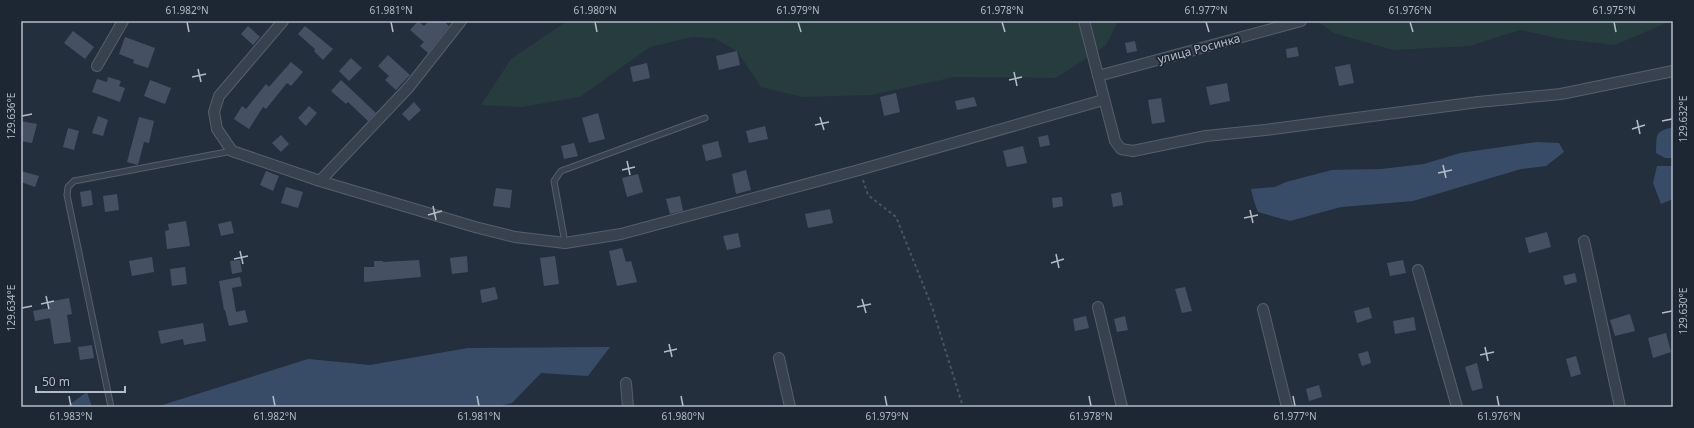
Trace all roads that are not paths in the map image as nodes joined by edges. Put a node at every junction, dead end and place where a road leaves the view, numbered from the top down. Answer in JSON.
{"nodes":[{"id":1,"x":123,"y":21,"type":"edge"},
{"id":2,"x":283,"y":21,"type":"edge"},
{"id":3,"x":461,"y":21,"type":"edge"},
{"id":4,"x":1084,"y":21,"type":"edge"},
{"id":5,"x":1301,"y":21,"type":"edge"},
{"id":6,"x":97,"y":66,"type":"dead end"},
{"id":7,"x":1673,"y":71,"type":"edge"},
{"id":8,"x":1098,"y":76,"type":"junction"},
{"id":9,"x":1103,"y":100,"type":"junction"},
{"id":10,"x":705,"y":118,"type":"dead end"},
{"id":11,"x":232,"y":151,"type":"junction"},
{"id":12,"x":320,"y":181,"type":"junction"},
{"id":13,"x":1584,"y":241,"type":"dead end"},
{"id":14,"x":565,"y":243,"type":"junction"},
{"id":15,"x":1418,"y":270,"type":"dead end"},
{"id":16,"x":1098,"y":307,"type":"dead end"},
{"id":17,"x":1263,"y":309,"type":"dead end"},
{"id":18,"x":779,"y":358,"type":"dead end"},
{"id":19,"x":626,"y":383,"type":"dead end"},
{"id":20,"x":110,"y":407,"type":"edge"},
{"id":21,"x":628,"y":407,"type":"edge"},
{"id":22,"x":790,"y":407,"type":"edge"},
{"id":23,"x":1122,"y":407,"type":"edge"},
{"id":24,"x":1287,"y":407,"type":"edge"},
{"id":25,"x":1457,"y":407,"type":"edge"},
{"id":26,"x":1620,"y":407,"type":"edge"}],
"edges":[{"from":1,"to":6,"type":"street"},
{"from":2,"to":11,"type":"street"},
{"from":3,"to":12,"type":"street"},
{"from":4,"to":8,"type":"street"},
{"from":5,"to":8,"type":"street","name":"улица Росинка"},
{"from":7,"to":9,"type":"street"},
{"from":8,"to":9,"type":"street"},
{"from":9,"to":14,"type":"street"},
{"from":10,"to":14,"type":"lane"},
{"from":11,"to":12,"type":"street"},
{"from":11,"to":20,"type":"lane"},
{"from":12,"to":14,"type":"street"},
{"from":13,"to":26,"type":"street"},
{"from":15,"to":25,"type":"street"},
{"from":16,"to":23,"type":"street"},
{"from":17,"to":24,"type":"street"},
{"from":18,"to":22,"type":"street"},
{"from":19,"to":21,"type":"street"}]}
